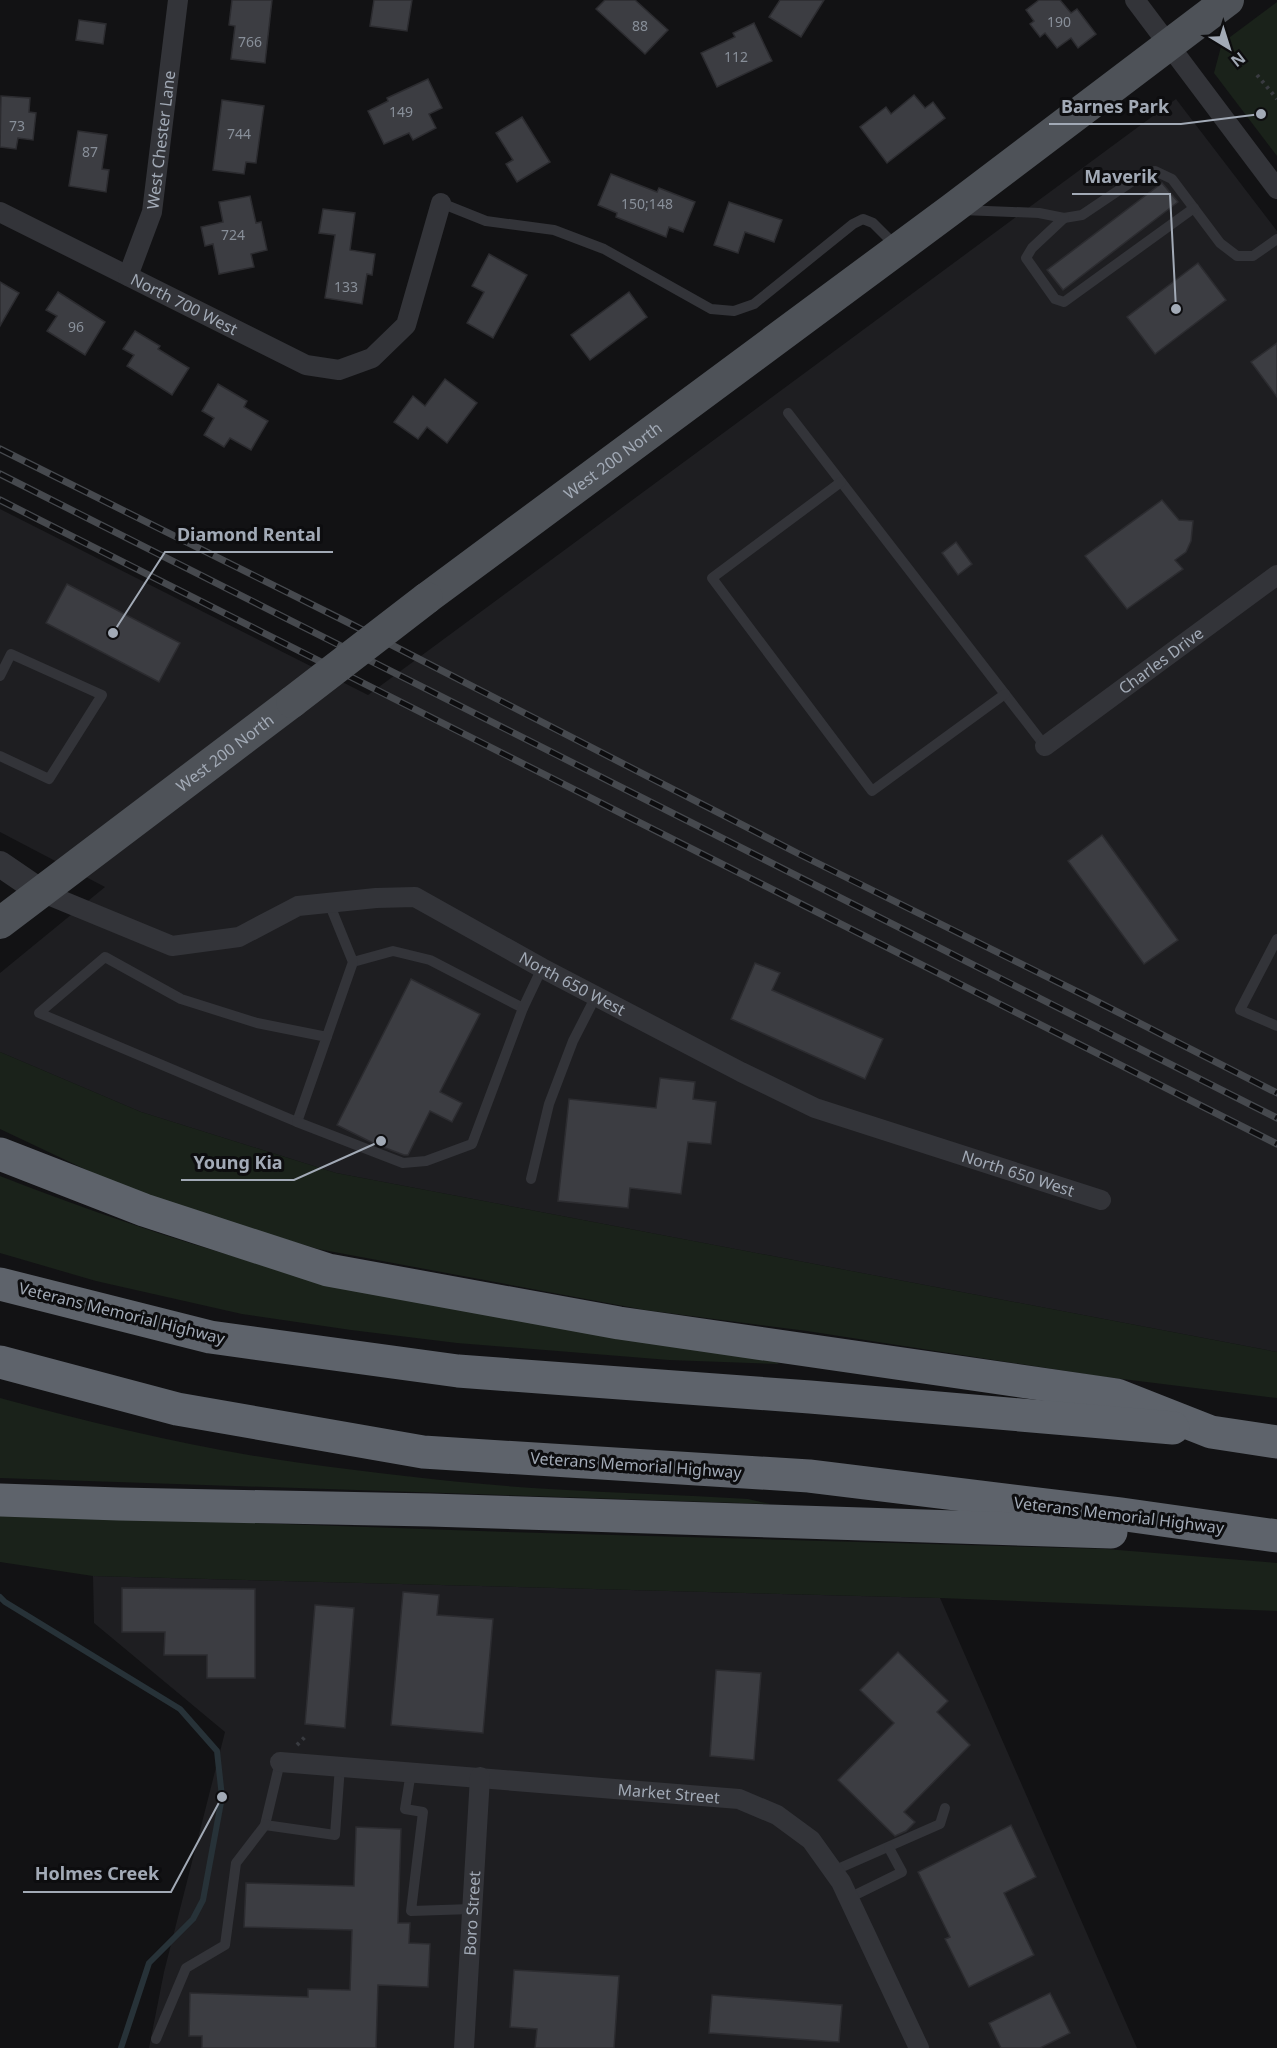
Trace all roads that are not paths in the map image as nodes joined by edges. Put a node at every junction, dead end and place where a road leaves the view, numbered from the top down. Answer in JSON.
{"nodes":[{"id":1,"x":178,"y":0,"type":"edge"},
{"id":2,"x":1135,"y":0,"type":"edge"},
{"id":3,"x":1228,"y":0,"type":"edge"},
{"id":4,"x":1169,"y":44,"type":"junction"},
{"id":5,"x":1277,"y":189,"type":"edge"},
{"id":6,"x":441,"y":203,"type":"joint"},
{"id":7,"x":1194,"y":208,"type":"junction"},
{"id":8,"x":952,"y":209,"type":"junction"},
{"id":9,"x":0,"y":212,"type":"edge"},
{"id":10,"x":1064,"y":218,"type":"junction"},
{"id":11,"x":1277,"y":239,"type":"edge"},
{"id":12,"x":899,"y":248,"type":"junction"},
{"id":13,"x":128,"y":276,"type":"junction"},
{"id":14,"x":788,"y":413,"type":"dead end"},
{"id":15,"x":841,"y":482,"type":"junction"},
{"id":16,"x":1277,"y":575,"type":"edge"},
{"id":17,"x":0,"y":676,"type":"edge"},
{"id":18,"x":1005,"y":694,"type":"junction"},
{"id":19,"x":1045,"y":746,"type":"joint"},
{"id":20,"x":0,"y":756,"type":"edge"},
{"id":21,"x":0,"y":864,"type":"edge"},
{"id":22,"x":42,"y":892,"type":"junction"},
{"id":23,"x":329,"y":903,"type":"junction"},
{"id":24,"x":0,"y":923,"type":"edge"},
{"id":25,"x":1277,"y":939,"type":"edge"},
{"id":26,"x":353,"y":962,"type":"junction"},
{"id":27,"x":542,"y":968,"type":"junction"},
{"id":28,"x":596,"y":996,"type":"junction"},
{"id":29,"x":523,"y":1008,"type":"junction"},
{"id":30,"x":1277,"y":1026,"type":"edge"},
{"id":31,"x":327,"y":1036,"type":"junction"},
{"id":32,"x":297,"y":1122,"type":"junction"},
{"id":33,"x":0,"y":1155,"type":"edge"},
{"id":34,"x":531,"y":1179,"type":"dead end"},
{"id":35,"x":1101,"y":1200,"type":"dead end"},
{"id":36,"x":0,"y":1284,"type":"edge"},
{"id":37,"x":0,"y":1362,"type":"edge"},
{"id":38,"x":1211,"y":1432,"type":"junction"},
{"id":39,"x":1277,"y":1442,"type":"edge"},
{"id":40,"x":0,"y":1500,"type":"edge"},
{"id":41,"x":1277,"y":1537,"type":"edge"},
{"id":42,"x":280,"y":1762,"type":"joint"},
{"id":43,"x":340,"y":1766,"type":"junction"},
{"id":44,"x":411,"y":1772,"type":"junction"},
{"id":45,"x":480,"y":1778,"type":"junction"},
{"id":46,"x":945,"y":1808,"type":"dead end"},
{"id":47,"x":266,"y":1824,"type":"junction"},
{"id":48,"x":889,"y":1848,"type":"junction"},
{"id":49,"x":833,"y":1871,"type":"junction"},
{"id":50,"x":849,"y":1898,"type":"junction"},
{"id":51,"x":472,"y":1909,"type":"junction"},
{"id":52,"x":156,"y":2039,"type":"dead end"},
{"id":53,"x":464,"y":2048,"type":"edge"},
{"id":54,"x":919,"y":2048,"type":"edge"}],
"edges":[{"from":1,"to":13,"type":"street","name":"West Chester Lane"},
{"from":2,"to":4,"type":"street"},
{"from":3,"to":4,"type":"main road","name":"West 200 North"},
{"from":4,"to":5,"type":"street"},
{"from":4,"to":8,"type":"main road","name":"West 200 North"},
{"from":6,"to":12,"type":"lane"},
{"from":6,"to":13,"type":"street","name":"North 700 West"},
{"from":7,"to":10,"type":"lane"},
{"from":7,"to":10,"type":"lane"},
{"from":7,"to":11,"type":"lane"},
{"from":8,"to":10,"type":"lane"},
{"from":8,"to":12,"type":"main road","name":"West 200 North"},
{"from":9,"to":13,"type":"street","name":"North 700 West"},
{"from":12,"to":22,"type":"main road","name":"West 200 North","bridge":true},
{"from":14,"to":15,"type":"lane"},
{"from":15,"to":18,"type":"lane"},
{"from":15,"to":18,"type":"lane"},
{"from":16,"to":19,"type":"street","name":"Charles Drive"},
{"from":17,"to":20,"type":"lane"},
{"from":18,"to":19,"type":"lane"},
{"from":21,"to":22,"type":"street"},
{"from":22,"to":23,"type":"street","name":"North 650 West"},
{"from":22,"to":24,"type":"main road","name":"West 200 North"},
{"from":23,"to":26,"type":"lane"},
{"from":23,"to":27,"type":"street","name":"North 650 West"},
{"from":25,"to":30,"type":"lane"},
{"from":26,"to":29,"type":"lane"},
{"from":26,"to":31,"type":"lane"},
{"from":27,"to":28,"type":"street","name":"North 650 West"},
{"from":27,"to":29,"type":"lane"},
{"from":28,"to":34,"type":"lane"},
{"from":28,"to":35,"type":"street","name":"North 650 West"},
{"from":29,"to":32,"type":"lane"},
{"from":31,"to":32,"type":"lane"},
{"from":31,"to":32,"type":"lane"},
{"from":33,"to":38,"type":"highway"},
{"from":36,"to":38,"type":"highway","name":"Veterans Memorial Highway"},
{"from":37,"to":41,"type":"highway","name":"Veterans Memorial Highway"},
{"from":38,"to":39,"type":"highway"},
{"from":40,"to":41,"type":"highway"},
{"from":42,"to":43,"type":"street","name":"Market Street"},
{"from":42,"to":47,"type":"lane"},
{"from":43,"to":44,"type":"street","name":"Market Street"},
{"from":43,"to":47,"type":"lane"},
{"from":44,"to":45,"type":"street","name":"Market Street"},
{"from":44,"to":51,"type":"lane"},
{"from":45,"to":49,"type":"street","name":"Market Street"},
{"from":45,"to":51,"type":"street","name":"Boro Street"},
{"from":46,"to":48,"type":"lane"},
{"from":47,"to":52,"type":"lane"},
{"from":48,"to":49,"type":"lane"},
{"from":48,"to":50,"type":"lane"},
{"from":49,"to":50,"type":"street","name":"Market Street"},
{"from":50,"to":54,"type":"street","name":"Market Street"},
{"from":51,"to":53,"type":"street","name":"Boro Street"}]}
